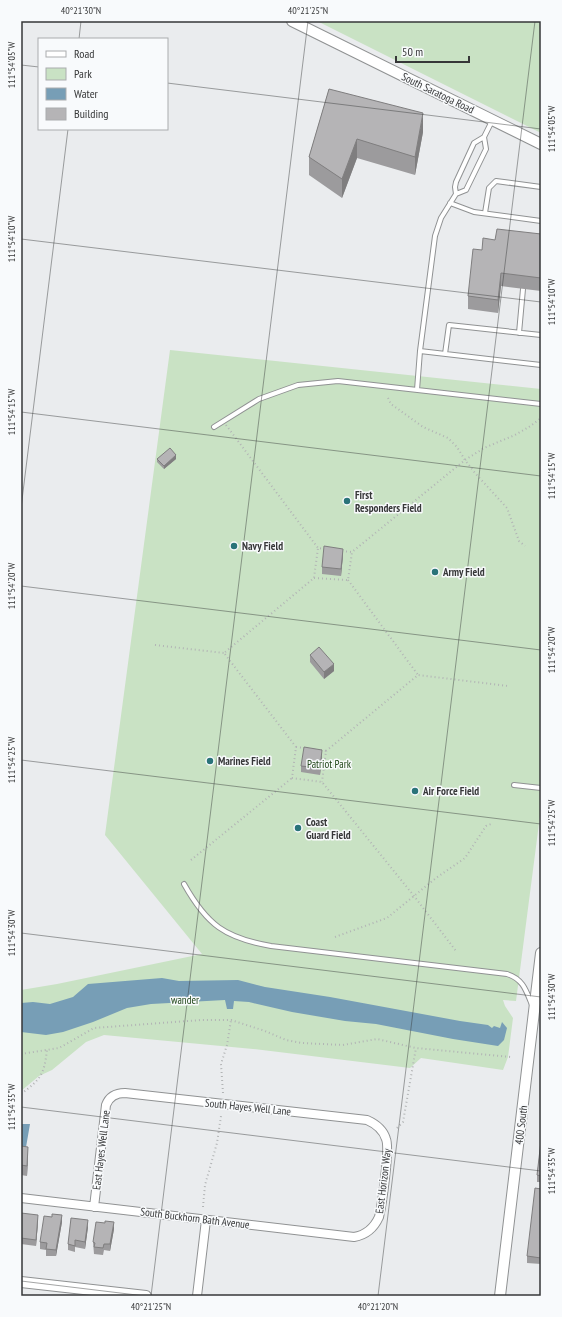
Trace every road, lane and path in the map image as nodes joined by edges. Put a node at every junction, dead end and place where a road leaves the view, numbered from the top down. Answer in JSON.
{"nodes":[{"id":1,"x":292,"y":21,"type":"edge"},
{"id":2,"x":493,"y":120,"type":"junction"},
{"id":3,"x":484,"y":137,"type":"junction"},
{"id":4,"x":541,"y":144,"type":"edge"},
{"id":5,"x":541,"y":187,"type":"edge"},
{"id":6,"x":456,"y":194,"type":"junction"},
{"id":7,"x":450,"y":203,"type":"junction"},
{"id":8,"x":485,"y":213,"type":"junction"},
{"id":9,"x":541,"y":221,"type":"edge"},
{"id":10,"x":523,"y":289,"type":"dead end"},
{"id":11,"x":519,"y":332,"type":"junction"},
{"id":12,"x":541,"y":335,"type":"edge"},
{"id":13,"x":420,"y":351,"type":"junction"},
{"id":14,"x":445,"y":354,"type":"junction"},
{"id":15,"x":541,"y":365,"type":"edge"},
{"id":16,"x":417,"y":390,"type":"junction"},
{"id":17,"x":388,"y":398,"type":"dead end"},
{"id":18,"x":541,"y":404,"type":"edge"},
{"id":19,"x":541,"y":418,"type":"edge"},
{"id":20,"x":214,"y":427,"type":"dead end"},
{"id":21,"x":229,"y":429,"type":"dead end"},
{"id":22,"x":466,"y":460,"type":"junction"},
{"id":23,"x":524,"y":546,"type":"dead end"},
{"id":24,"x":318,"y":548,"type":"junction"},
{"id":25,"x":331,"y":550,"type":"edge"},
{"id":26,"x":338,"y":550,"type":"edge"},
{"id":27,"x":352,"y":552,"type":"junction"},
{"id":28,"x":314,"y":578,"type":"junction"},
{"id":29,"x":348,"y":580,"type":"junction"},
{"id":30,"x":156,"y":645,"type":"dead end"},
{"id":31,"x":224,"y":653,"type":"junction"},
{"id":32,"x":418,"y":675,"type":"junction"},
{"id":33,"x":508,"y":686,"type":"dead end"},
{"id":34,"x":296,"y":747,"type":"junction"},
{"id":35,"x":311,"y":749,"type":"edge"},
{"id":36,"x":319,"y":750,"type":"edge"},
{"id":37,"x":326,"y":751,"type":"junction"},
{"id":38,"x":292,"y":778,"type":"junction"},
{"id":39,"x":322,"y":782,"type":"junction"},
{"id":40,"x":514,"y":785,"type":"dead end"},
{"id":41,"x":541,"y":788,"type":"edge"},
{"id":42,"x":491,"y":824,"type":"dead end"},
{"id":43,"x":191,"y":860,"type":"dead end"},
{"id":44,"x":184,"y":884,"type":"dead end"},
{"id":45,"x":414,"y":896,"type":"junction"},
{"id":46,"x":335,"y":937,"type":"dead end"},
{"id":47,"x":456,"y":951,"type":"dead end"},
{"id":48,"x":541,"y":953,"type":"edge"},
{"id":49,"x":538,"y":1011,"type":"edge"},
{"id":50,"x":231,"y":1020,"type":"junction"},
{"id":51,"x":416,"y":1048,"type":"junction"},
{"id":52,"x":47,"y":1050,"type":"junction"},
{"id":53,"x":21,"y":1054,"type":"edge"},
{"id":54,"x":511,"y":1057,"type":"dead end"},
{"id":55,"x":223,"y":1093,"type":"dead end"},
{"id":56,"x":21,"y":1094,"type":"edge"},
{"id":57,"x":113,"y":1096,"type":"joint"},
{"id":58,"x":221,"y":1116,"type":"dead end"},
{"id":59,"x":397,"y":1128,"type":"dead end"},
{"id":60,"x":381,"y":1129,"type":"joint"},
{"id":61,"x":21,"y":1198,"type":"edge"},
{"id":62,"x":94,"y":1207,"type":"junction"},
{"id":63,"x":203,"y":1208,"type":"dead end"},
{"id":64,"x":206,"y":1220,"type":"junction"},
{"id":65,"x":368,"y":1231,"type":"joint"},
{"id":66,"x":21,"y":1282,"type":"edge"},
{"id":67,"x":146,"y":1296,"type":"edge"},
{"id":68,"x":197,"y":1296,"type":"edge"},
{"id":69,"x":500,"y":1296,"type":"edge"}],
"edges":[{"from":1,"to":2,"type":"street","name":"South Saratoga Road"},
{"from":2,"to":3,"type":"lane"},
{"from":2,"to":4,"type":"street","name":"South Saratoga Road"},
{"from":3,"to":6,"type":"lane"},
{"from":3,"to":6,"type":"lane"},
{"from":5,"to":8,"type":"lane"},
{"from":6,"to":7,"type":"lane"},
{"from":7,"to":8,"type":"lane"},
{"from":7,"to":13,"type":"lane"},
{"from":8,"to":9,"type":"lane"},
{"from":10,"to":11,"type":"lane"},
{"from":11,"to":12,"type":"lane"},
{"from":11,"to":14,"type":"lane"},
{"from":13,"to":14,"type":"lane"},
{"from":13,"to":16,"type":"lane"},
{"from":14,"to":15,"type":"lane"},
{"from":16,"to":18,"type":"lane"},
{"from":16,"to":20,"type":"lane"},
{"from":17,"to":22,"type":"path"},
{"from":19,"to":22,"type":"path"},
{"from":21,"to":24,"type":"path"},
{"from":22,"to":23,"type":"path"},
{"from":22,"to":27,"type":"path"},
{"from":24,"to":25,"type":"path"},
{"from":24,"to":28,"type":"path"},
{"from":26,"to":27,"type":"path"},
{"from":27,"to":29,"type":"path"},
{"from":28,"to":29,"type":"path"},
{"from":28,"to":31,"type":"path"},
{"from":29,"to":32,"type":"path"},
{"from":30,"to":31,"type":"path"},
{"from":31,"to":34,"type":"path"},
{"from":32,"to":33,"type":"path"},
{"from":32,"to":37,"type":"path"},
{"from":34,"to":35,"type":"path"},
{"from":34,"to":38,"type":"path"},
{"from":36,"to":37,"type":"path"},
{"from":37,"to":39,"type":"path"},
{"from":38,"to":39,"type":"path"},
{"from":38,"to":43,"type":"path"},
{"from":39,"to":45,"type":"path"},
{"from":40,"to":41,"type":"lane"},
{"from":42,"to":45,"type":"path"},
{"from":44,"to":49,"type":"lane"},
{"from":45,"to":46,"type":"path"},
{"from":45,"to":47,"type":"path"},
{"from":48,"to":49,"type":"street","name":"400 South"},
{"from":49,"to":69,"type":"street","name":"400 South"},
{"from":50,"to":51,"type":"path"},
{"from":50,"to":52,"type":"path"},
{"from":50,"to":55,"type":"path"},
{"from":51,"to":54,"type":"path"},
{"from":51,"to":59,"type":"path"},
{"from":52,"to":53,"type":"path"},
{"from":52,"to":56,"type":"path"},
{"from":57,"to":60,"type":"street","name":"South Hayes Well Lane"},
{"from":57,"to":62,"type":"street","name":"East Hayes Well Lane"},
{"from":58,"to":63,"type":"path"},
{"from":60,"to":65,"type":"street","name":"East Horizon Way"},
{"from":61,"to":62,"type":"street","name":"South Buckhorn Bath Avenue"},
{"from":62,"to":64,"type":"street","name":"South Buckhorn Bath Avenue"},
{"from":64,"to":65,"type":"street","name":"South Buckhorn Bath Avenue"},
{"from":64,"to":68,"type":"street"},
{"from":66,"to":67,"type":"street"}]}
